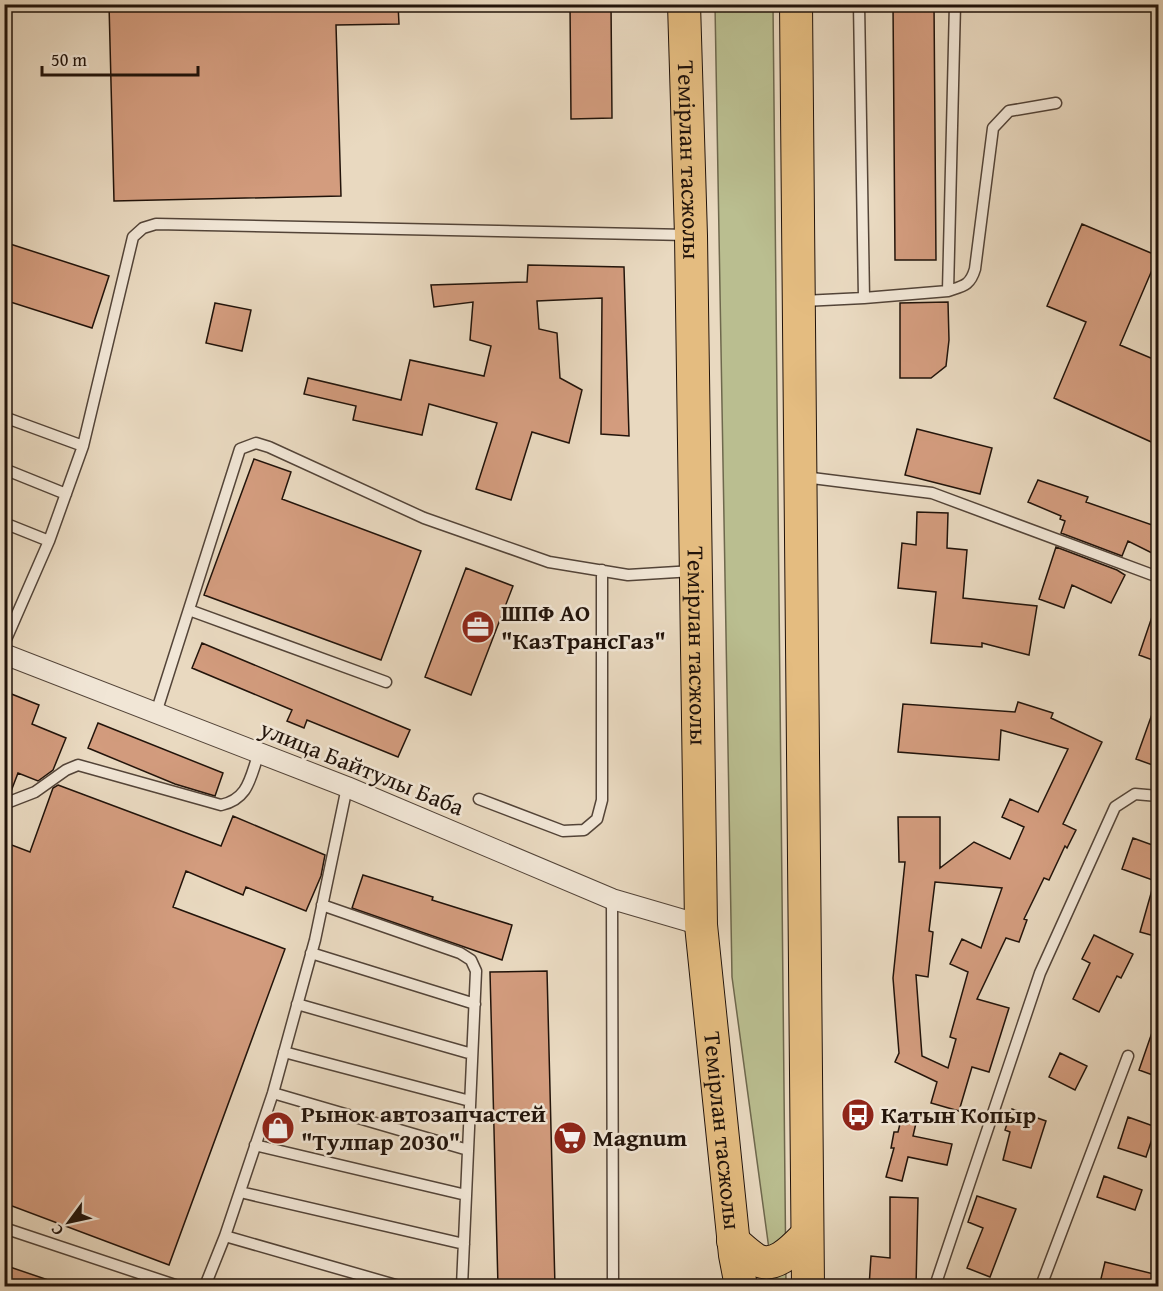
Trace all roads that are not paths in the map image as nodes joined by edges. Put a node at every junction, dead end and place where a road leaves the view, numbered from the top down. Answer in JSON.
{"nodes":[{"id":1,"x":684,"y":4,"type":"edge"},
{"id":2,"x":796,"y":4,"type":"edge"},
{"id":3,"x":859,"y":4,"type":"edge"},
{"id":4,"x":955,"y":4,"type":"edge"},
{"id":5,"x":1056,"y":103,"type":"dead end"},
{"id":6,"x":691,"y":236,"type":"junction"},
{"id":7,"x":948,"y":291,"type":"junction"},
{"id":8,"x":864,"y":298,"type":"junction"},
{"id":9,"x":800,"y":301,"type":"junction"},
{"id":10,"x":4,"y":417,"type":"edge"},
{"id":11,"x":82,"y":446,"type":"junction"},
{"id":12,"x":4,"y":469,"type":"edge"},
{"id":13,"x":801,"y":477,"type":"junction"},
{"id":14,"x":66,"y":494,"type":"junction"},
{"id":15,"x":4,"y":523,"type":"edge"},
{"id":16,"x":48,"y":542,"type":"junction"},
{"id":17,"x":602,"y":570,"type":"junction"},
{"id":18,"x":696,"y":570,"type":"junction"},
{"id":19,"x":1158,"y":577,"type":"edge"},
{"id":20,"x":189,"y":610,"type":"junction"},
{"id":21,"x":4,"y":644,"type":"edge"},
{"id":22,"x":4,"y":654,"type":"edge"},
{"id":23,"x":386,"y":682,"type":"dead end"},
{"id":24,"x":156,"y":713,"type":"junction"},
{"id":25,"x":259,"y":753,"type":"junction"},
{"id":26,"x":347,"y":787,"type":"junction"},
{"id":27,"x":1158,"y":796,"type":"edge"},
{"id":28,"x":479,"y":799,"type":"dead end"},
{"id":29,"x":4,"y":804,"type":"edge"},
{"id":30,"x":612,"y":899,"type":"junction"},
{"id":31,"x":322,"y":905,"type":"junction"},
{"id":32,"x":701,"y":925,"type":"junction"},
{"id":33,"x":312,"y":953,"type":"junction"},
{"id":34,"x":297,"y":1004,"type":"junction"},
{"id":35,"x":475,"y":1004,"type":"junction"},
{"id":36,"x":284,"y":1052,"type":"junction"},
{"id":37,"x":472,"y":1053,"type":"junction"},
{"id":38,"x":1128,"y":1056,"type":"dead end"},
{"id":39,"x":273,"y":1093,"type":"junction"},
{"id":40,"x":470,"y":1101,"type":"junction"},
{"id":41,"x":255,"y":1145,"type":"junction"},
{"id":42,"x":468,"y":1150,"type":"junction"},
{"id":43,"x":240,"y":1192,"type":"junction"},
{"id":44,"x":466,"y":1195,"type":"junction"},
{"id":45,"x":4,"y":1228,"type":"edge"},
{"id":46,"x":807,"y":1235,"type":"junction"},
{"id":47,"x":225,"y":1236,"type":"junction"},
{"id":48,"x":733,"y":1241,"type":"junction"},
{"id":49,"x":464,"y":1244,"type":"junction"},
{"id":50,"x":178,"y":1287,"type":"edge"},
{"id":51,"x":205,"y":1287,"type":"edge"},
{"id":52,"x":399,"y":1287,"type":"edge"},
{"id":53,"x":462,"y":1287,"type":"edge"},
{"id":54,"x":613,"y":1287,"type":"edge"},
{"id":55,"x":741,"y":1287,"type":"edge"},
{"id":56,"x":808,"y":1287,"type":"edge"},
{"id":57,"x":935,"y":1287,"type":"edge"},
{"id":58,"x":1041,"y":1287,"type":"edge"}],
"edges":[{"from":1,"to":6,"type":"main road","name":"Темірлан тасжолы"},
{"from":2,"to":9,"type":"main road"},
{"from":3,"to":8,"type":"lane"},
{"from":4,"to":7,"type":"lane"},
{"from":5,"to":7,"type":"lane"},
{"from":6,"to":11,"type":"lane"},
{"from":6,"to":18,"type":"main road","name":"Темірлан тасжолы"},
{"from":7,"to":8,"type":"lane"},
{"from":8,"to":9,"type":"lane"},
{"from":9,"to":13,"type":"main road"},
{"from":10,"to":11,"type":"lane"},
{"from":11,"to":14,"type":"lane"},
{"from":12,"to":14,"type":"lane"},
{"from":13,"to":19,"type":"lane"},
{"from":13,"to":46,"type":"main road"},
{"from":14,"to":16,"type":"lane"},
{"from":15,"to":16,"type":"lane"},
{"from":16,"to":21,"type":"lane"},
{"from":17,"to":18,"type":"lane"},
{"from":17,"to":20,"type":"lane"},
{"from":17,"to":28,"type":"lane"},
{"from":18,"to":32,"type":"main road","name":"Темірлан тасжолы"},
{"from":20,"to":23,"type":"lane"},
{"from":20,"to":24,"type":"lane"},
{"from":22,"to":24,"type":"street","name":"улица Байтулы Баба"},
{"from":24,"to":25,"type":"street","name":"улица Байтулы Баба"},
{"from":25,"to":26,"type":"street","name":"улица Байтулы Баба"},
{"from":25,"to":29,"type":"lane"},
{"from":26,"to":30,"type":"street","name":"улица Байтулы Баба"},
{"from":26,"to":31,"type":"lane"},
{"from":27,"to":57,"type":"lane"},
{"from":30,"to":32,"type":"street","name":"улица Байтулы Баба"},
{"from":30,"to":54,"type":"lane"},
{"from":31,"to":33,"type":"lane"},
{"from":31,"to":35,"type":"lane"},
{"from":32,"to":48,"type":"main road","name":"Темірлан тасжолы"},
{"from":33,"to":34,"type":"lane"},
{"from":33,"to":35,"type":"lane"},
{"from":34,"to":36,"type":"lane"},
{"from":34,"to":37,"type":"lane"},
{"from":35,"to":37,"type":"lane"},
{"from":36,"to":39,"type":"lane"},
{"from":36,"to":40,"type":"lane"},
{"from":37,"to":40,"type":"lane"},
{"from":38,"to":58,"type":"lane"},
{"from":39,"to":41,"type":"lane"},
{"from":39,"to":42,"type":"lane"},
{"from":40,"to":42,"type":"lane"},
{"from":41,"to":43,"type":"lane"},
{"from":41,"to":44,"type":"lane"},
{"from":42,"to":44,"type":"lane"},
{"from":43,"to":47,"type":"lane"},
{"from":43,"to":49,"type":"lane"},
{"from":44,"to":49,"type":"lane"},
{"from":45,"to":50,"type":"lane"},
{"from":46,"to":48,"type":"main road"},
{"from":46,"to":56,"type":"main road"},
{"from":47,"to":51,"type":"lane"},
{"from":47,"to":52,"type":"lane"},
{"from":48,"to":55,"type":"main road","name":"Темірлан тасжолы"},
{"from":49,"to":53,"type":"lane"}]}
